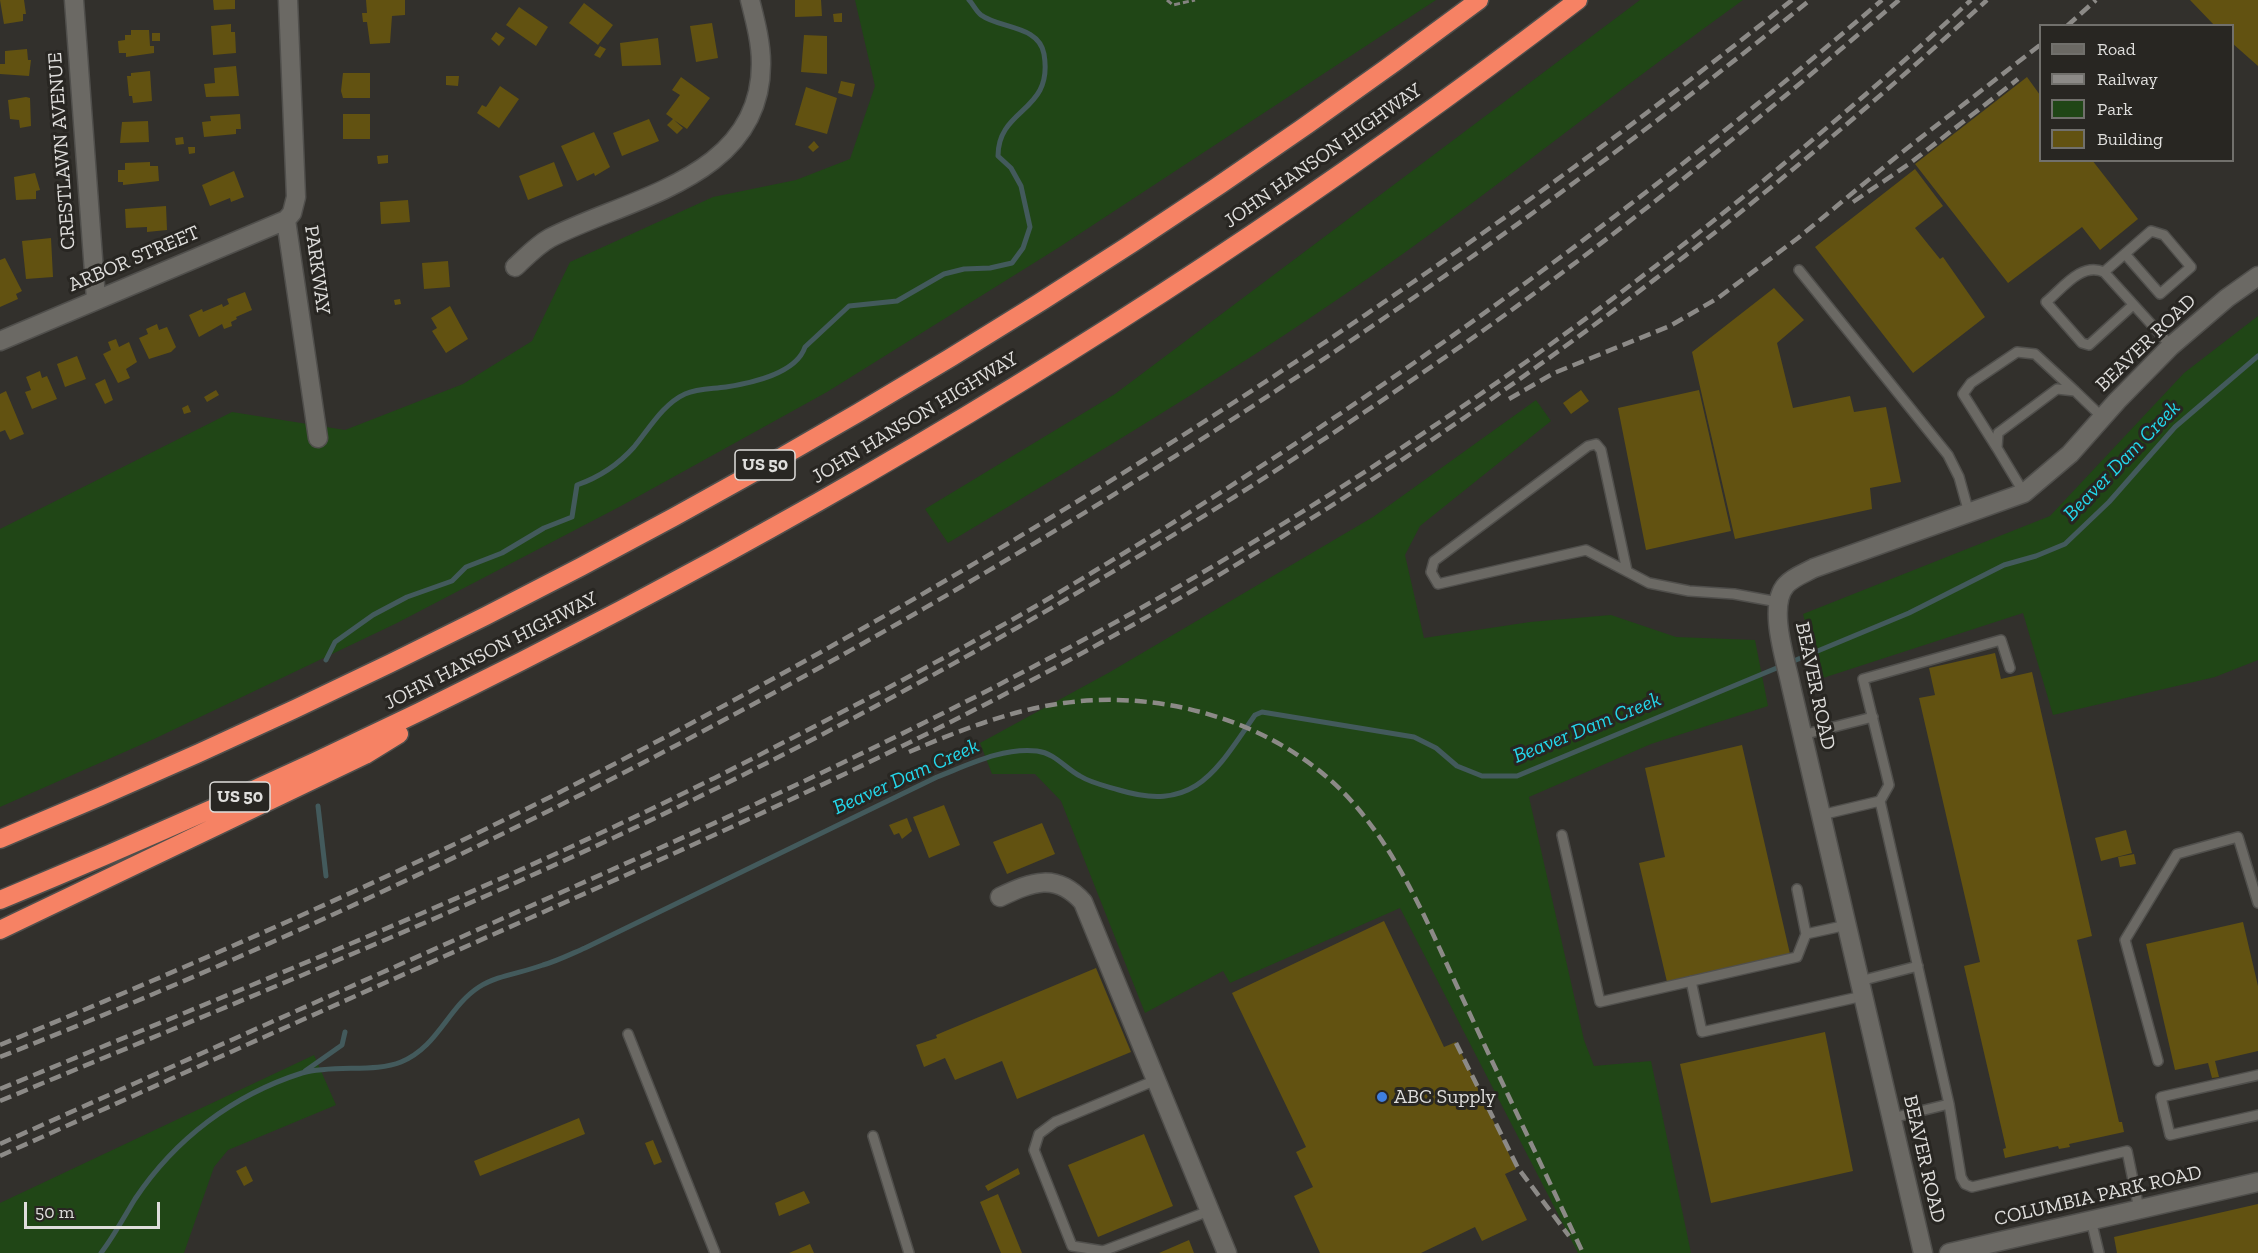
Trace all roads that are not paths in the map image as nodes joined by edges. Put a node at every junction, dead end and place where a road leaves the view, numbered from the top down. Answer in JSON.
{"nodes":[{"id":1,"x":74,"y":0,"type":"edge"},
{"id":2,"x":288,"y":0,"type":"edge"},
{"id":3,"x":750,"y":0,"type":"edge"},
{"id":4,"x":1479,"y":0,"type":"edge"},
{"id":5,"x":1578,"y":0,"type":"edge"},
{"id":6,"x":286,"y":220,"type":"junction"},
{"id":7,"x":2125,"y":254,"type":"junction"},
{"id":8,"x":514,"y":267,"type":"dead end"},
{"id":9,"x":1799,"y":270,"type":"dead end"},
{"id":10,"x":2104,"y":272,"type":"junction"},
{"id":11,"x":2258,"y":276,"type":"edge"},
{"id":12,"x":96,"y":299,"type":"junction"},
{"id":13,"x":2133,"y":305,"type":"junction"},
{"id":14,"x":0,"y":341,"type":"edge"},
{"id":15,"x":2171,"y":346,"type":"junction"},
{"id":16,"x":2075,"y":391,"type":"junction"},
{"id":17,"x":2102,"y":417,"type":"junction"},
{"id":18,"x":318,"y":438,"type":"dead end"},
{"id":19,"x":1997,"y":448,"type":"junction"},
{"id":20,"x":2024,"y":494,"type":"junction"},
{"id":21,"x":1969,"y":513,"type":"junction"},
{"id":22,"x":1627,"y":571,"type":"junction"},
{"id":23,"x":1778,"y":602,"type":"junction"},
{"id":24,"x":2010,"y":668,"type":"dead end"},
{"id":25,"x":475,"y":685,"type":"junction"},
{"id":26,"x":1873,"y":717,"type":"junction"},
{"id":27,"x":1802,"y":735,"type":"junction"},
{"id":28,"x":1880,"y":801,"type":"junction"},
{"id":29,"x":1821,"y":815,"type":"junction"},
{"id":30,"x":1562,"y":835,"type":"dead end"},
{"id":31,"x":0,"y":839,"type":"edge"},
{"id":32,"x":1797,"y":889,"type":"dead end"},
{"id":33,"x":1000,"y":897,"type":"dead end"},
{"id":34,"x":0,"y":900,"type":"edge"},
{"id":35,"x":2258,"y":903,"type":"edge"},
{"id":36,"x":1847,"y":925,"type":"junction"},
{"id":37,"x":0,"y":930,"type":"edge"},
{"id":38,"x":1806,"y":934,"type":"junction"},
{"id":39,"x":1918,"y":966,"type":"junction"},
{"id":40,"x":1691,"y":981,"type":"junction"},
{"id":41,"x":1862,"y":988,"type":"junction"},
{"id":42,"x":628,"y":1034,"type":"dead end"},
{"id":43,"x":2158,"y":1061,"type":"dead end"},
{"id":44,"x":2258,"y":1075,"type":"edge"},
{"id":45,"x":1156,"y":1080,"type":"junction"},
{"id":46,"x":1949,"y":1104,"type":"junction"},
{"id":47,"x":2258,"y":1115,"type":"edge"},
{"id":48,"x":1892,"y":1118,"type":"junction"},
{"id":49,"x":873,"y":1136,"type":"dead end"},
{"id":50,"x":2258,"y":1182,"type":"edge"},
{"id":51,"x":2139,"y":1209,"type":"junction"},
{"id":52,"x":1209,"y":1211,"type":"junction"},
{"id":53,"x":2091,"y":1220,"type":"junction"},
{"id":54,"x":715,"y":1253,"type":"edge"},
{"id":55,"x":909,"y":1253,"type":"edge"},
{"id":56,"x":1227,"y":1253,"type":"edge"},
{"id":57,"x":1923,"y":1253,"type":"edge"},
{"id":58,"x":1949,"y":1253,"type":"edge"},
{"id":59,"x":2099,"y":1253,"type":"edge"}],
"edges":[{"from":1,"to":12,"type":"street","name":"CRESTLAWN AVENUE"},
{"from":2,"to":6,"type":"street","name":"PARKWAY"},
{"from":3,"to":8,"type":"street"},
{"from":4,"to":31,"type":"highway","name":"JOHN HANSON HIGHWAY","number":"US 50"},
{"from":5,"to":25,"type":"highway","name":"JOHN HANSON HIGHWAY","number":"US 50"},
{"from":6,"to":12,"type":"street","name":"ARBOR STREET"},
{"from":6,"to":18,"type":"street","name":"PARKWAY"},
{"from":7,"to":7,"type":"lane"},
{"from":7,"to":10,"type":"lane"},
{"from":9,"to":21,"type":"lane"},
{"from":10,"to":13,"type":"lane"},
{"from":10,"to":13,"type":"lane"},
{"from":11,"to":15,"type":"street","name":"BEAVER ROAD"},
{"from":12,"to":14,"type":"street","name":"ARBOR STREET"},
{"from":13,"to":15,"type":"lane"},
{"from":15,"to":17,"type":"street","name":"BEAVER ROAD"},
{"from":16,"to":17,"type":"lane"},
{"from":16,"to":19,"type":"lane"},
{"from":16,"to":19,"type":"lane"},
{"from":17,"to":20,"type":"street","name":"BEAVER ROAD"},
{"from":19,"to":20,"type":"lane"},
{"from":20,"to":21,"type":"street","name":"BEAVER ROAD"},
{"from":21,"to":23,"type":"street","name":"BEAVER ROAD"},
{"from":22,"to":22,"type":"lane"},
{"from":22,"to":23,"type":"lane"},
{"from":23,"to":27,"type":"street","name":"BEAVER ROAD"},
{"from":24,"to":26,"type":"lane"},
{"from":25,"to":34,"type":"highway","name":"JOHN HANSON HIGHWAY","number":"US 50"},
{"from":25,"to":37,"type":"highway"},
{"from":26,"to":27,"type":"lane"},
{"from":26,"to":28,"type":"lane"},
{"from":27,"to":29,"type":"street","name":"BEAVER ROAD"},
{"from":28,"to":29,"type":"lane"},
{"from":28,"to":39,"type":"lane"},
{"from":29,"to":36,"type":"street","name":"BEAVER ROAD"},
{"from":30,"to":40,"type":"lane"},
{"from":32,"to":38,"type":"lane"},
{"from":33,"to":45,"type":"street"},
{"from":35,"to":43,"type":"lane"},
{"from":36,"to":38,"type":"lane"},
{"from":36,"to":41,"type":"street","name":"BEAVER ROAD"},
{"from":38,"to":40,"type":"lane"},
{"from":39,"to":41,"type":"lane"},
{"from":39,"to":46,"type":"lane"},
{"from":40,"to":41,"type":"lane"},
{"from":41,"to":48,"type":"street","name":"BEAVER ROAD"},
{"from":42,"to":54,"type":"lane"},
{"from":44,"to":47,"type":"lane"},
{"from":45,"to":52,"type":"street"},
{"from":45,"to":52,"type":"lane"},
{"from":46,"to":48,"type":"lane"},
{"from":46,"to":51,"type":"lane"},
{"from":48,"to":57,"type":"street","name":"BEAVER ROAD"},
{"from":49,"to":55,"type":"lane"},
{"from":50,"to":51,"type":"street","name":"COLUMBIA PARK ROAD"},
{"from":51,"to":53,"type":"street","name":"COLUMBIA PARK ROAD"},
{"from":52,"to":56,"type":"street"},
{"from":53,"to":58,"type":"street","name":"COLUMBIA PARK ROAD"},
{"from":53,"to":59,"type":"lane"}]}
